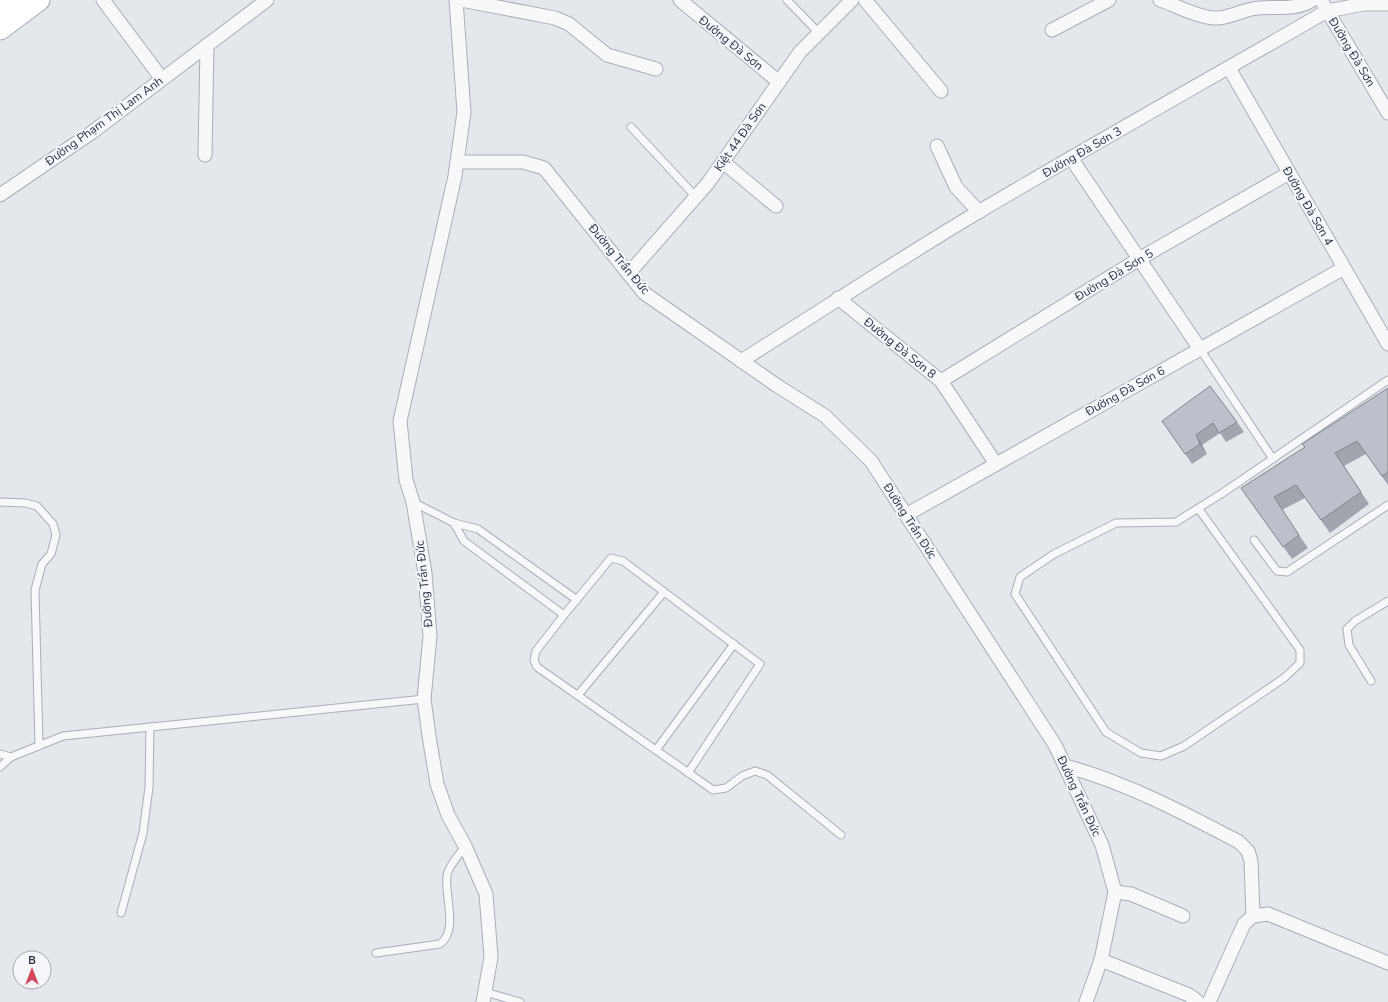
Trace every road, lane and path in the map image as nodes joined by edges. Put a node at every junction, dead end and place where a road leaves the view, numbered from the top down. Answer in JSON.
{"nodes":[{"id":1,"x":13,"y":0,"type":"edge"},
{"id":2,"x":38,"y":0,"type":"edge"},
{"id":3,"x":103,"y":0,"type":"edge"},
{"id":4,"x":267,"y":0,"type":"edge"},
{"id":5,"x":456,"y":0,"type":"edge"},
{"id":6,"x":461,"y":0,"type":"edge"},
{"id":7,"x":787,"y":0,"type":"edge"},
{"id":8,"x":852,"y":0,"type":"edge"},
{"id":9,"x":866,"y":0,"type":"edge"},
{"id":10,"x":1108,"y":0,"type":"edge"},
{"id":11,"x":1160,"y":0,"type":"edge"},
{"id":12,"x":1312,"y":0,"type":"edge"},
{"id":13,"x":682,"y":2,"type":"edge"},
{"id":14,"x":1388,"y":4,"type":"edge"},
{"id":15,"x":1324,"y":6,"type":"edge"},
{"id":16,"x":0,"y":9,"type":"edge"},
{"id":17,"x":0,"y":29,"type":"edge"},
{"id":18,"x":1052,"y":30,"type":"dead end"},
{"id":19,"x":819,"y":33,"type":"junction"},
{"id":20,"x":207,"y":45,"type":"junction"},
{"id":21,"x":1229,"y":68,"type":"junction"},
{"id":22,"x":656,"y":69,"type":"dead end"},
{"id":23,"x":162,"y":79,"type":"junction"},
{"id":24,"x":779,"y":82,"type":"junction"},
{"id":25,"x":941,"y":91,"type":"dead end"},
{"id":26,"x":1388,"y":113,"type":"edge"},
{"id":27,"x":632,"y":128,"type":"dead end"},
{"id":28,"x":937,"y":146,"type":"dead end"},
{"id":29,"x":205,"y":156,"type":"dead end"},
{"id":30,"x":1072,"y":158,"type":"junction"},
{"id":31,"x":457,"y":162,"type":"junction"},
{"id":32,"x":723,"y":162,"type":"junction"},
{"id":33,"x":1289,"y":173,"type":"junction"},
{"id":34,"x":0,"y":195,"type":"edge"},
{"id":35,"x":696,"y":197,"type":"junction"},
{"id":36,"x":776,"y":206,"type":"dead end"},
{"id":37,"x":979,"y":212,"type":"junction"},
{"id":38,"x":1139,"y":259,"type":"junction"},
{"id":39,"x":1344,"y":268,"type":"junction"},
{"id":40,"x":629,"y":273,"type":"junction"},
{"id":41,"x":838,"y":298,"type":"junction"},
{"id":42,"x":1388,"y":344,"type":"edge"},
{"id":43,"x":1200,"y":349,"type":"junction"},
{"id":44,"x":741,"y":360,"type":"junction"},
{"id":45,"x":1388,"y":380,"type":"edge"},
{"id":46,"x":941,"y":381,"type":"junction"},
{"id":47,"x":1273,"y":459,"type":"junction"},
{"id":48,"x":996,"y":464,"type":"junction"},
{"id":49,"x":0,"y":502,"type":"edge"},
{"id":50,"x":413,"y":502,"type":"junction"},
{"id":51,"x":1388,"y":505,"type":"edge"},
{"id":52,"x":1198,"y":508,"type":"junction"},
{"id":53,"x":906,"y":515,"type":"junction"},
{"id":54,"x":454,"y":523,"type":"junction"},
{"id":55,"x":1254,"y":540,"type":"dead end"},
{"id":56,"x":664,"y":592,"type":"junction"},
{"id":57,"x":577,"y":600,"type":"junction"},
{"id":58,"x":1388,"y":601,"type":"edge"},
{"id":59,"x":564,"y":615,"type":"junction"},
{"id":60,"x":734,"y":644,"type":"junction"},
{"id":61,"x":1372,"y":681,"type":"dead end"},
{"id":62,"x":578,"y":695,"type":"junction"},
{"id":63,"x":424,"y":699,"type":"junction"},
{"id":64,"x":150,"y":727,"type":"junction"},
{"id":65,"x":39,"y":746,"type":"junction"},
{"id":66,"x":656,"y":750,"type":"junction"},
{"id":67,"x":0,"y":754,"type":"edge"},
{"id":68,"x":10,"y":757,"type":"junction"},
{"id":69,"x":1065,"y":766,"type":"junction"},
{"id":70,"x":0,"y":767,"type":"edge"},
{"id":71,"x":688,"y":773,"type":"junction"},
{"id":72,"x":841,"y":835,"type":"dead end"},
{"id":73,"x":465,"y":846,"type":"junction"},
{"id":74,"x":1115,"y":892,"type":"junction"},
{"id":75,"x":121,"y":913,"type":"dead end"},
{"id":76,"x":1184,"y":916,"type":"dead end"},
{"id":77,"x":1253,"y":916,"type":"junction"},
{"id":78,"x":376,"y":953,"type":"dead end"},
{"id":79,"x":1101,"y":960,"type":"junction"},
{"id":80,"x":1388,"y":963,"type":"edge"},
{"id":81,"x":484,"y":997,"type":"edge"},
{"id":82,"x":520,"y":1002,"type":"edge"},
{"id":83,"x":1086,"y":1002,"type":"edge"},
{"id":84,"x":1198,"y":1002,"type":"edge"},
{"id":85,"x":1208,"y":1002,"type":"edge"}],
"edges":[{"from":1,"to":16,"type":"main road"},
{"from":2,"to":17,"type":"main road"},
{"from":3,"to":23,"type":"street"},
{"from":4,"to":20,"type":"street","name":"Đường Phạm Thị Lam Anh"},
{"from":5,"to":31,"type":"street","name":"Đường Trần Đức"},
{"from":6,"to":22,"type":"street"},
{"from":7,"to":19,"type":"lane"},
{"from":8,"to":19,"type":"street","name":"Kiệt 44 Đà Sơn"},
{"from":9,"to":25,"type":"street"},
{"from":10,"to":18,"type":"street"},
{"from":11,"to":12,"type":"street"},
{"from":13,"to":24,"type":"street","name":"Đường Đà Sơn"},
{"from":14,"to":15,"type":"street","name":"Đường Đà Sơn"},
{"from":15,"to":21,"type":"street","name":"Đường Đà Sơn 3"},
{"from":15,"to":26,"type":"street","name":"Đường Đà Sơn"},
{"from":19,"to":24,"type":"street","name":"Kiệt 44 Đà Sơn"},
{"from":20,"to":23,"type":"street","name":"Đường Phạm Thị Lam Anh"},
{"from":20,"to":29,"type":"street"},
{"from":21,"to":30,"type":"street","name":"Đường Đà Sơn 3"},
{"from":21,"to":33,"type":"street","name":"Đường Đà Sơn 4"},
{"from":23,"to":34,"type":"street","name":"Đường Phạm Thị Lam Anh"},
{"from":24,"to":32,"type":"street","name":"Kiệt 44 Đà Sơn"},
{"from":27,"to":35,"type":"lane"},
{"from":28,"to":37,"type":"street"},
{"from":30,"to":37,"type":"street","name":"Đường Đà Sơn 3"},
{"from":30,"to":38,"type":"street"},
{"from":31,"to":40,"type":"street","name":"Đường Trần Đức"},
{"from":31,"to":50,"type":"street","name":"Đường Trần Đức"},
{"from":32,"to":35,"type":"street","name":"Kiệt 44 Đà Sơn"},
{"from":32,"to":36,"type":"street"},
{"from":33,"to":38,"type":"street","name":"Đường Đà Sơn 5"},
{"from":33,"to":39,"type":"street","name":"Đường Đà Sơn 4"},
{"from":35,"to":40,"type":"street","name":"Kiệt 44 Đà Sơn"},
{"from":37,"to":41,"type":"street","name":"Đường Đà Sơn 3"},
{"from":38,"to":43,"type":"street"},
{"from":38,"to":46,"type":"street","name":"Đường Đà Sơn 5"},
{"from":39,"to":42,"type":"street","name":"Đường Đà Sơn 4"},
{"from":39,"to":43,"type":"street","name":"Đường Đà Sơn 6"},
{"from":40,"to":44,"type":"street","name":"Đường Trần Đức"},
{"from":41,"to":44,"type":"street","name":"Đường Đà Sơn 3"},
{"from":41,"to":46,"type":"street","name":"Đường Đà Sơn 8"},
{"from":43,"to":47,"type":"lane"},
{"from":43,"to":48,"type":"street","name":"Đường Đà Sơn 6"},
{"from":44,"to":53,"type":"street","name":"Đường Trần Đức"},
{"from":45,"to":47,"type":"lane"},
{"from":46,"to":48,"type":"street","name":"Đường Đà Sơn 8"},
{"from":47,"to":52,"type":"lane"},
{"from":48,"to":53,"type":"street","name":"Đường Đà Sơn 6"},
{"from":49,"to":65,"type":"lane"},
{"from":50,"to":54,"type":"lane"},
{"from":50,"to":63,"type":"street","name":"Đường Trần Đức"},
{"from":51,"to":55,"type":"lane"},
{"from":52,"to":52,"type":"lane"},
{"from":53,"to":69,"type":"street","name":"Đường Trần Đức"},
{"from":54,"to":57,"type":"lane"},
{"from":54,"to":59,"type":"lane"},
{"from":56,"to":57,"type":"lane"},
{"from":56,"to":60,"type":"lane"},
{"from":56,"to":62,"type":"lane"},
{"from":57,"to":59,"type":"lane"},
{"from":58,"to":61,"type":"lane"},
{"from":59,"to":62,"type":"lane"},
{"from":60,"to":66,"type":"lane"},
{"from":60,"to":71,"type":"lane"},
{"from":62,"to":66,"type":"lane"},
{"from":63,"to":64,"type":"lane"},
{"from":63,"to":73,"type":"street","name":"Đường Trần Đức"},
{"from":64,"to":65,"type":"lane"},
{"from":64,"to":75,"type":"lane"},
{"from":65,"to":68,"type":"lane"},
{"from":66,"to":71,"type":"lane"},
{"from":67,"to":68,"type":"lane"},
{"from":68,"to":70,"type":"lane"},
{"from":69,"to":74,"type":"street","name":"Đường Trần Đức"},
{"from":69,"to":77,"type":"street"},
{"from":71,"to":72,"type":"lane"},
{"from":73,"to":78,"type":"lane"},
{"from":73,"to":81,"type":"street","name":"Đường Trần Đức"},
{"from":74,"to":76,"type":"street"},
{"from":74,"to":79,"type":"street","name":"Đường Trần Đức"},
{"from":77,"to":80,"type":"street"},
{"from":77,"to":85,"type":"street"},
{"from":79,"to":83,"type":"street","name":"Đường Trần Đức"},
{"from":79,"to":84,"type":"street"},
{"from":81,"to":82,"type":"lane"}]}
